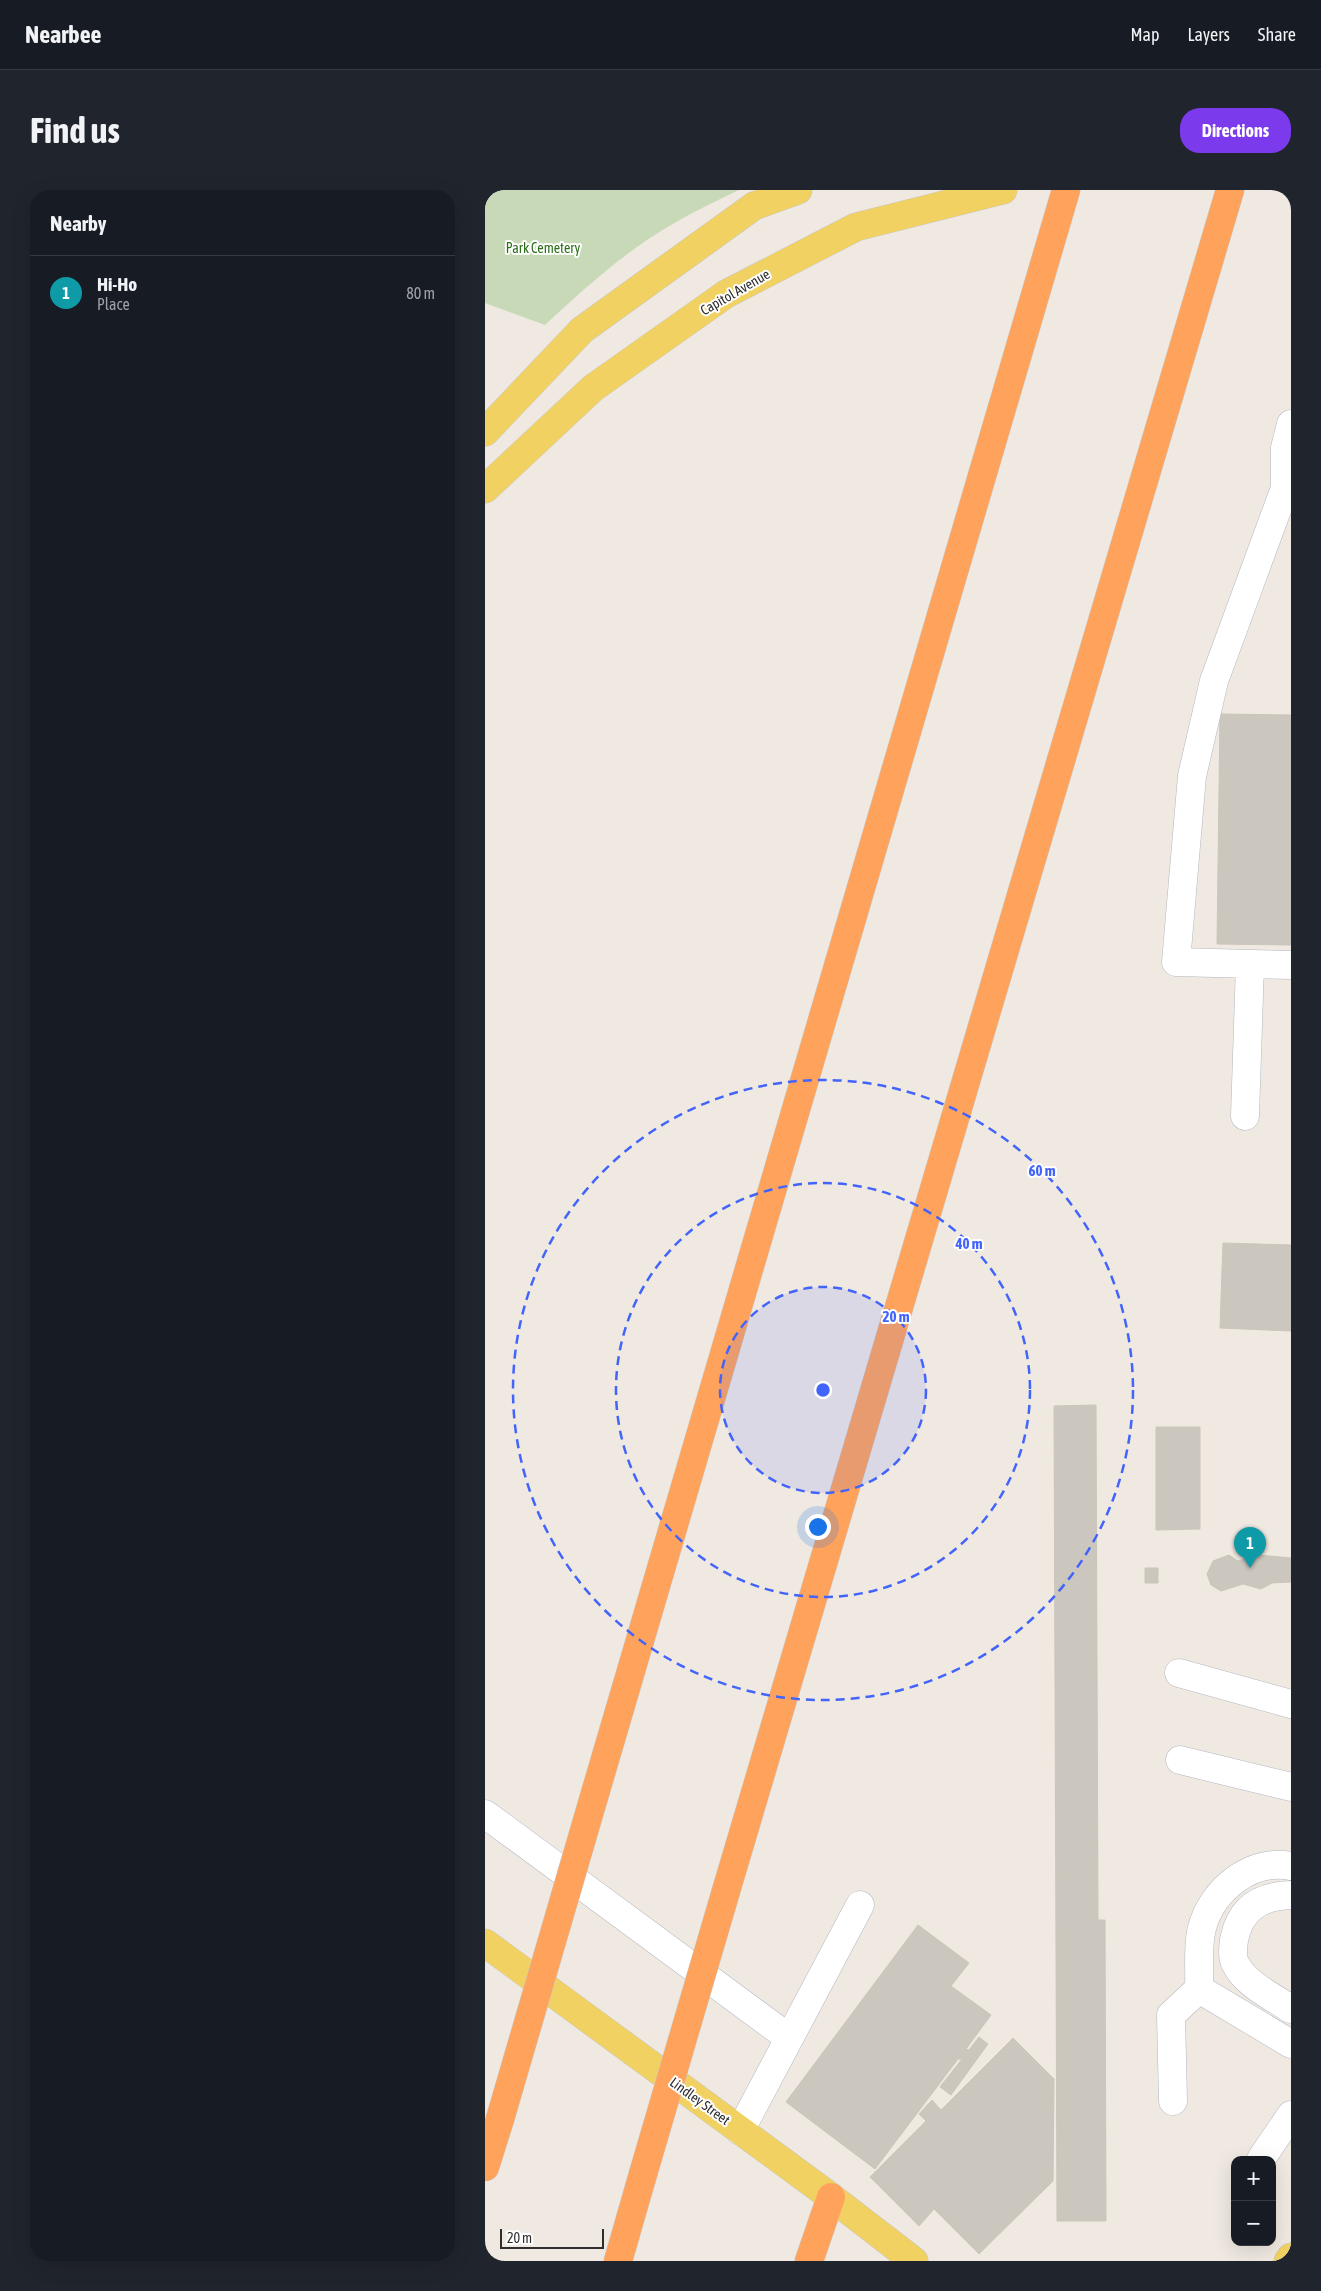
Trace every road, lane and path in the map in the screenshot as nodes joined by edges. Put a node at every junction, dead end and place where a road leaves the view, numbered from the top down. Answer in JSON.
{"nodes":[{"id":1,"x":798,"y":190,"type":"edge"},
{"id":2,"x":1003,"y":190,"type":"edge"},
{"id":3,"x":1066,"y":190,"type":"edge"},
{"id":4,"x":1229,"y":190,"type":"edge"},
{"id":5,"x":1291,"y":424,"type":"edge"},
{"id":6,"x":485,"y":432,"type":"edge"},
{"id":7,"x":485,"y":489,"type":"edge"},
{"id":8,"x":1288,"y":491,"type":"edge"},
{"id":9,"x":1250,"y":964,"type":"junction"},
{"id":10,"x":1291,"y":965,"type":"edge"},
{"id":11,"x":1245,"y":1116,"type":"dead end"},
{"id":12,"x":1179,"y":1673,"type":"dead end"},
{"id":13,"x":1291,"y":1704,"type":"edge"},
{"id":14,"x":1180,"y":1760,"type":"dead end"},
{"id":15,"x":1291,"y":1787,"type":"edge"},
{"id":16,"x":485,"y":1814,"type":"edge"},
{"id":17,"x":1291,"y":1866,"type":"edge"},
{"id":18,"x":1291,"y":1895,"type":"edge"},
{"id":19,"x":860,"y":1904,"type":"dead end"},
{"id":20,"x":485,"y":1943,"type":"edge"},
{"id":21,"x":1199,"y":1989,"type":"junction"},
{"id":22,"x":1291,"y":2009,"type":"edge"},
{"id":23,"x":789,"y":2038,"type":"junction"},
{"id":24,"x":1291,"y":2044,"type":"edge"},
{"id":25,"x":1173,"y":2102,"type":"dead end"},
{"id":26,"x":1291,"y":2115,"type":"edge"},
{"id":27,"x":740,"y":2131,"type":"junction"},
{"id":28,"x":1263,"y":2156,"type":"edge"},
{"id":29,"x":485,"y":2167,"type":"edge"},
{"id":30,"x":831,"y":2197,"type":"junction"},
{"id":31,"x":1291,"y":2257,"type":"edge"},
{"id":32,"x":618,"y":2261,"type":"edge"},
{"id":33,"x":809,"y":2261,"type":"edge"},
{"id":34,"x":914,"y":2261,"type":"edge"},
{"id":35,"x":1288,"y":2261,"type":"edge"}],
"edges":[{"from":1,"to":6,"type":"main road"},
{"from":2,"to":7,"type":"main road","name":"Capitol Avenue"},
{"from":3,"to":29,"type":"highway","bridge":true},
{"from":4,"to":32,"type":"highway","bridge":true},
{"from":5,"to":8,"type":"lane"},
{"from":8,"to":9,"type":"lane"},
{"from":9,"to":10,"type":"lane"},
{"from":9,"to":11,"type":"lane"},
{"from":12,"to":13,"type":"lane"},
{"from":14,"to":15,"type":"lane"},
{"from":16,"to":23,"type":"lane"},
{"from":17,"to":21,"type":"lane"},
{"from":18,"to":22,"type":"lane"},
{"from":19,"to":23,"type":"lane"},
{"from":20,"to":27,"type":"main road","name":"Lindley Street"},
{"from":21,"to":24,"type":"lane"},
{"from":21,"to":25,"type":"lane"},
{"from":23,"to":27,"type":"lane"},
{"from":26,"to":28,"type":"lane"},
{"from":27,"to":30,"type":"main road","name":"Lindley Street"},
{"from":30,"to":33,"type":"highway"},
{"from":30,"to":34,"type":"main road","name":"Lindley Street"},
{"from":31,"to":35,"type":"main road"}]}
